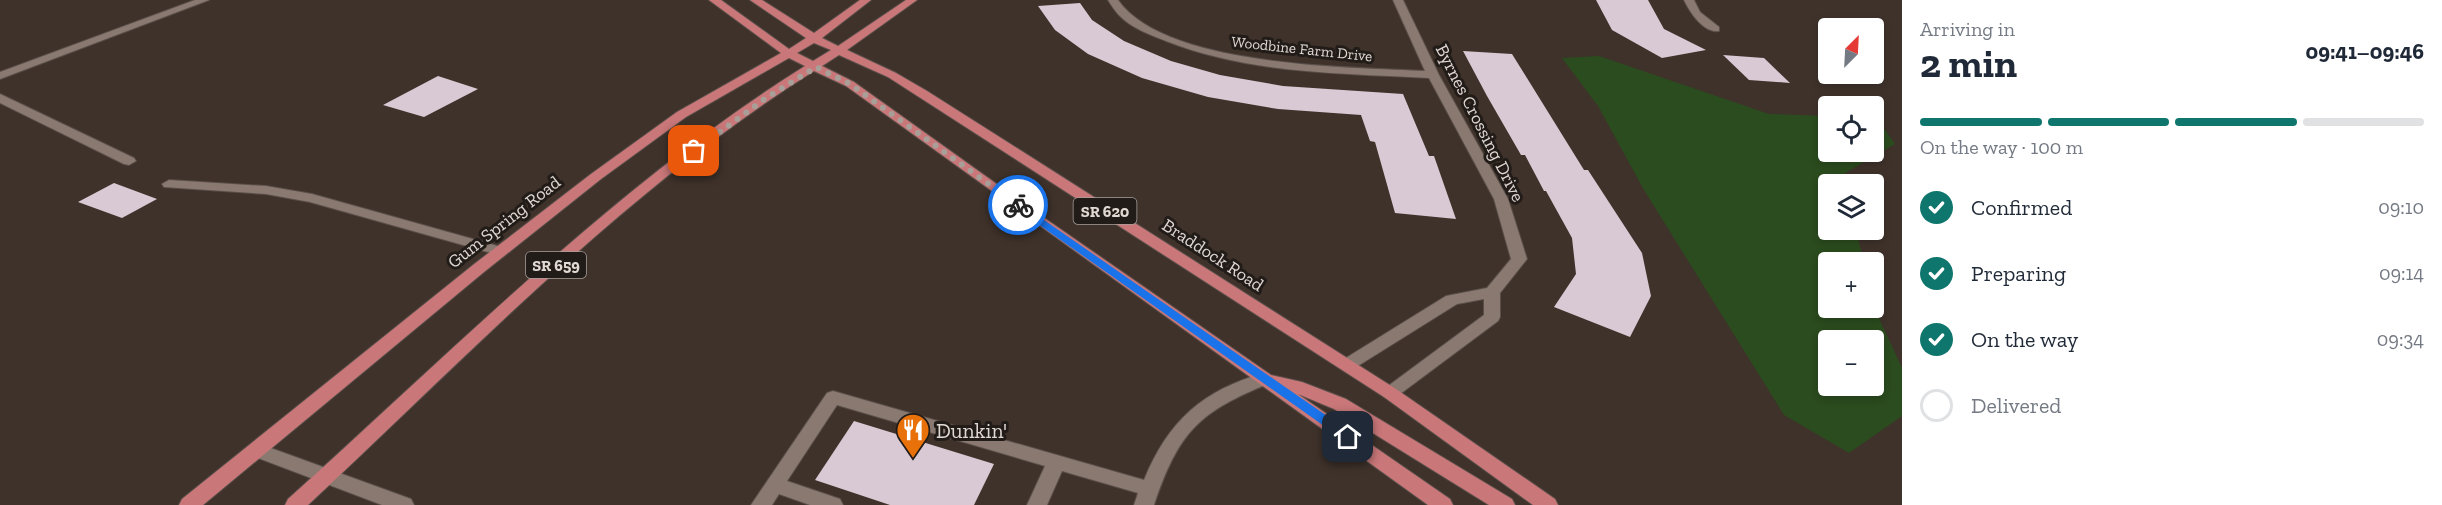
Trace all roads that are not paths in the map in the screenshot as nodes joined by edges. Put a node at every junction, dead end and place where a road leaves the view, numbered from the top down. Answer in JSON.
{"nodes":[{"id":1,"x":204,"y":0,"type":"edge"},
{"id":2,"x":714,"y":0,"type":"edge"},
{"id":3,"x":755,"y":0,"type":"edge"},
{"id":4,"x":866,"y":0,"type":"edge"},
{"id":5,"x":912,"y":0,"type":"edge"},
{"id":6,"x":1113,"y":0,"type":"edge"},
{"id":7,"x":1398,"y":0,"type":"edge"},
{"id":8,"x":1689,"y":0,"type":"edge"},
{"id":9,"x":1715,"y":29,"type":"dead end"},
{"id":10,"x":814,"y":39,"type":"junction"},
{"id":11,"x":840,"y":52,"type":"junction"},
{"id":12,"x":789,"y":54,"type":"junction"},
{"id":13,"x":816,"y":67,"type":"junction"},
{"id":14,"x":1433,"y":75,"type":"junction"},
{"id":15,"x":0,"y":76,"type":"edge"},
{"id":16,"x":0,"y":98,"type":"edge"},
{"id":17,"x":129,"y":161,"type":"dead end"},
{"id":18,"x":169,"y":184,"type":"dead end"},
{"id":19,"x":500,"y":251,"type":"junction"},
{"id":20,"x":1492,"y":292,"type":"junction"},
{"id":21,"x":1347,"y":365,"type":"junction"},
{"id":22,"x":1264,"y":379,"type":"junction"},
{"id":23,"x":1390,"y":393,"type":"junction"},
{"id":24,"x":256,"y":450,"type":"junction"},
{"id":25,"x":1056,"y":462,"type":"junction"},
{"id":26,"x":327,"y":476,"type":"junction"},
{"id":27,"x":775,"y":485,"type":"junction"},
{"id":28,"x":1146,"y":497,"type":"edge"},
{"id":29,"x":189,"y":505,"type":"edge"},
{"id":30,"x":295,"y":505,"type":"edge"},
{"id":31,"x":404,"y":505,"type":"edge"},
{"id":32,"x":761,"y":505,"type":"edge"},
{"id":33,"x":833,"y":505,"type":"edge"},
{"id":34,"x":1037,"y":505,"type":"edge"},
{"id":35,"x":1443,"y":505,"type":"edge"},
{"id":36,"x":1505,"y":505,"type":"edge"},
{"id":37,"x":1548,"y":505,"type":"edge"}],
"edges":[{"from":1,"to":15,"type":"street"},
{"from":2,"to":12,"type":"main road"},
{"from":3,"to":10,"type":"main road","name":"Braddock Road","number":"SR 620"},
{"from":4,"to":10,"type":"main road","name":"Gum Spring Road","number":"SR 659"},
{"from":5,"to":11,"type":"main road","number":"SR 659"},
{"from":6,"to":14,"type":"street","name":"Woodbine Farm Drive"},
{"from":7,"to":14,"type":"street","name":"Byrnes Crossing Drive"},
{"from":8,"to":9,"type":"street"},
{"from":10,"to":11,"type":"main road","name":"Braddock Road","number":"SR 620"},
{"from":10,"to":12,"type":"main road","name":"Gum Spring Road","number":"SR 659"},
{"from":11,"to":13,"type":"main road","number":"SR 659"},
{"from":11,"to":21,"type":"main road","name":"Braddock Road","number":"SR 620"},
{"from":12,"to":13,"type":"main road"},
{"from":12,"to":19,"type":"main road","name":"Gum Spring Road","number":"SR 659"},
{"from":13,"to":22,"type":"main road","number":"SR 620"},
{"from":13,"to":26,"type":"main road","number":"SR 659"},
{"from":14,"to":20,"type":"street","name":"Byrnes Crossing Drive"},
{"from":16,"to":17,"type":"street"},
{"from":18,"to":19,"type":"street"},
{"from":19,"to":24,"type":"main road","name":"Gum Spring Road","number":"SR 659"},
{"from":20,"to":21,"type":"street"},
{"from":20,"to":23,"type":"street"},
{"from":21,"to":23,"type":"main road","name":"Braddock Road","number":"SR 620"},
{"from":22,"to":28,"type":"street"},
{"from":22,"to":35,"type":"main road","number":"SR 620"},
{"from":22,"to":36,"type":"main road"},
{"from":23,"to":37,"type":"main road","name":"Braddock Road","number":"SR 620"},
{"from":24,"to":26,"type":"street"},
{"from":24,"to":29,"type":"main road","name":"Gum Spring Road","number":"SR 659"},
{"from":25,"to":27,"type":"street"},
{"from":25,"to":28,"type":"street"},
{"from":25,"to":34,"type":"street"},
{"from":26,"to":30,"type":"main road","number":"SR 659"},
{"from":26,"to":31,"type":"street"},
{"from":27,"to":32,"type":"street"},
{"from":27,"to":33,"type":"street"}]}
